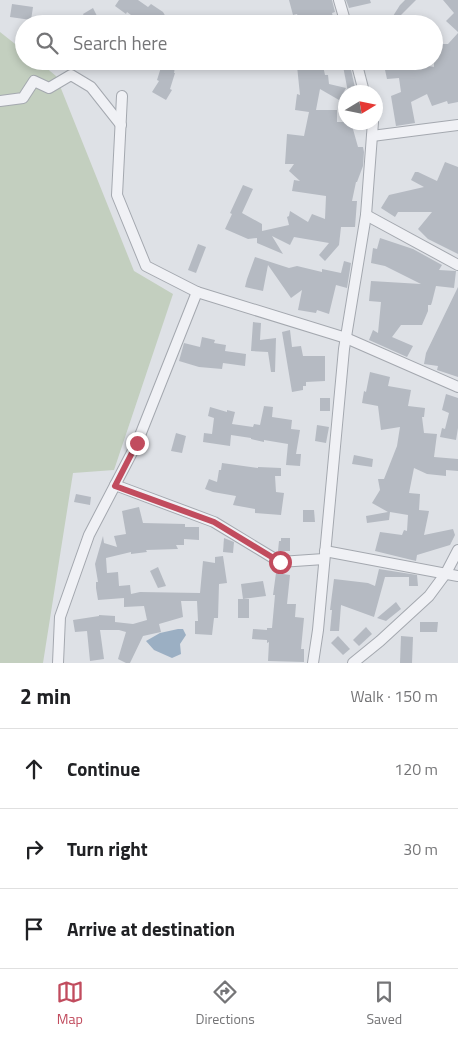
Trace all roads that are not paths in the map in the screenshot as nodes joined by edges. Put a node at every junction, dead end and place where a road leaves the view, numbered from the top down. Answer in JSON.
{"nodes":[{"id":1,"x":339,"y":0,"type":"edge"},
{"id":2,"x":343,"y":15,"type":"edge"},
{"id":3,"x":358,"y":70,"type":"edge"},
{"id":4,"x":362,"y":85,"type":"edge"},
{"id":5,"x":122,"y":96,"type":"dead end"},
{"id":6,"x":0,"y":101,"type":"edge"},
{"id":7,"x":121,"y":125,"type":"junction"},
{"id":8,"x":458,"y":125,"type":"edge"},
{"id":9,"x":372,"y":130,"type":"edge"},
{"id":10,"x":372,"y":136,"type":"junction"},
{"id":11,"x":366,"y":215,"type":"junction"},
{"id":12,"x":458,"y":265,"type":"edge"},
{"id":13,"x":197,"y":292,"type":"junction"},
{"id":14,"x":346,"y":338,"type":"junction"},
{"id":15,"x":458,"y":387,"type":"edge"},
{"id":16,"x":115,"y":486,"type":"junction"},
{"id":17,"x":458,"y":550,"type":"edge"},
{"id":18,"x":325,"y":555,"type":"junction"},
{"id":19,"x":446,"y":573,"type":"junction"},
{"id":20,"x":458,"y":576,"type":"edge"},
{"id":21,"x":58,"y":663,"type":"edge"},
{"id":22,"x":313,"y":663,"type":"edge"},
{"id":23,"x":353,"y":663,"type":"edge"}],
"edges":[{"from":1,"to":2,"type":"street"},
{"from":3,"to":4,"type":"street"},
{"from":5,"to":7,"type":"street"},
{"from":6,"to":7,"type":"street"},
{"from":7,"to":13,"type":"street"},
{"from":8,"to":10,"type":"street"},
{"from":9,"to":10,"type":"street"},
{"from":10,"to":11,"type":"street"},
{"from":11,"to":12,"type":"street"},
{"from":11,"to":14,"type":"street"},
{"from":13,"to":14,"type":"street"},
{"from":13,"to":16,"type":"street"},
{"from":14,"to":15,"type":"street"},
{"from":14,"to":18,"type":"street"},
{"from":16,"to":18,"type":"street"},
{"from":16,"to":21,"type":"street"},
{"from":17,"to":19,"type":"street"},
{"from":18,"to":19,"type":"street"},
{"from":18,"to":22,"type":"street"},
{"from":19,"to":20,"type":"street"},
{"from":19,"to":23,"type":"street"}]}
